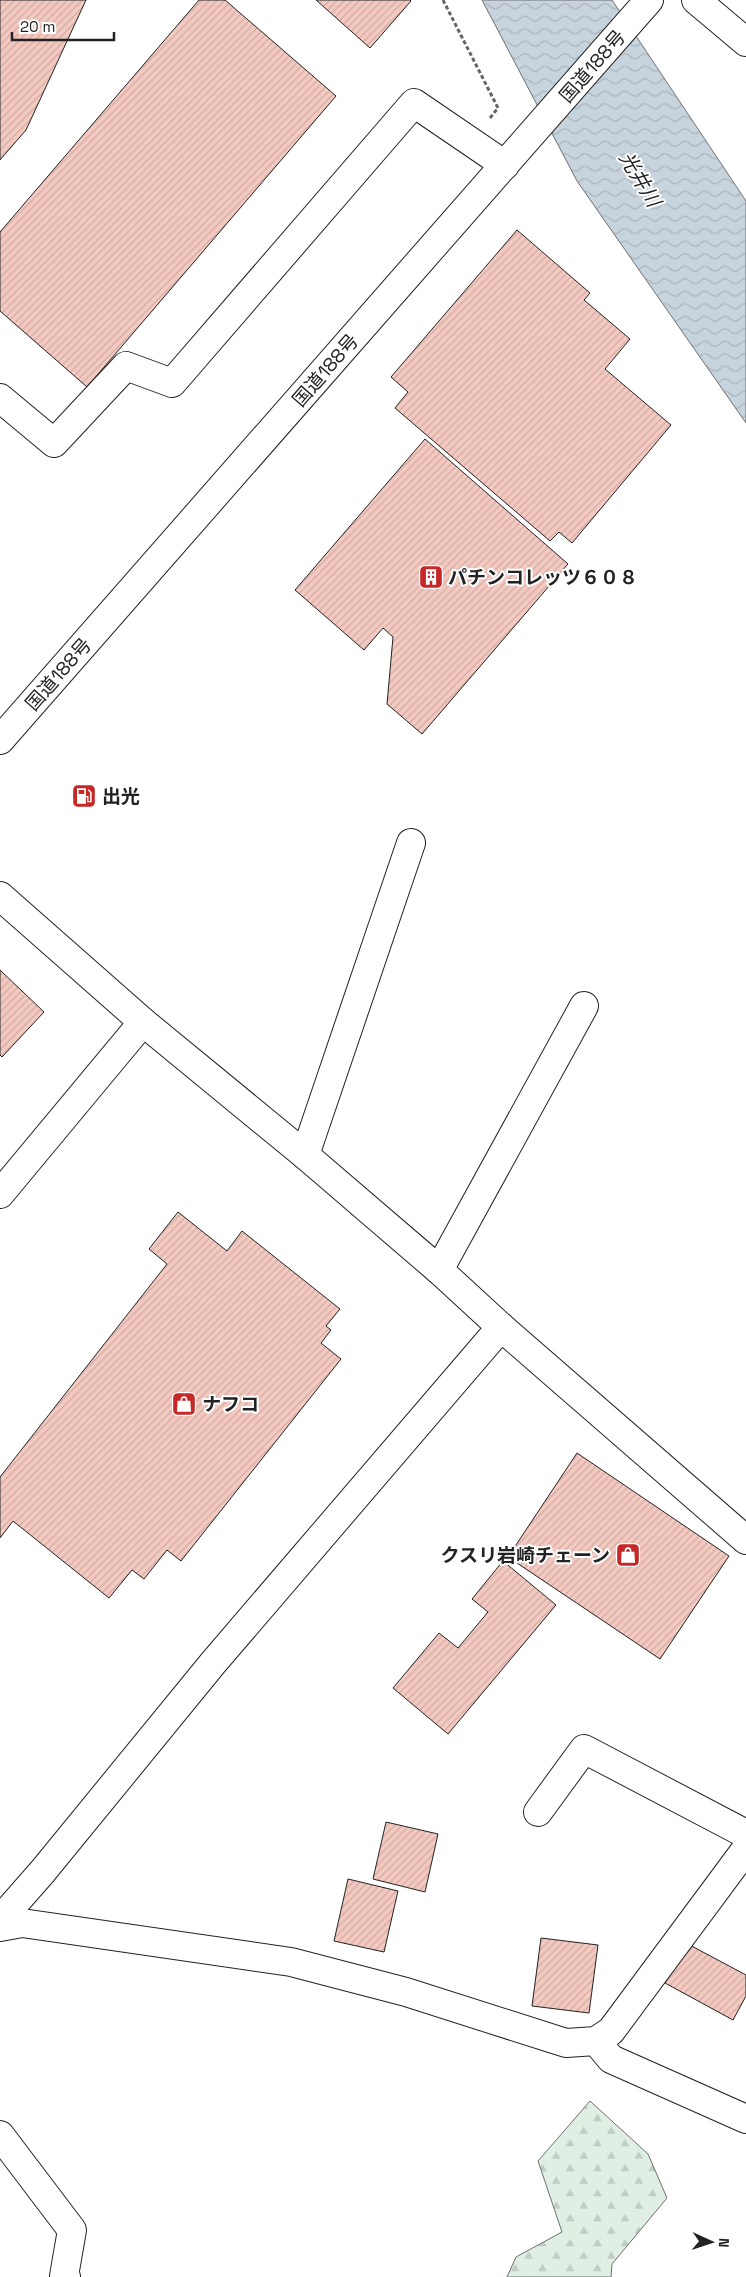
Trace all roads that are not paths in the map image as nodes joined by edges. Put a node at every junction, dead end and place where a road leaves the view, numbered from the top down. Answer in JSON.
{"nodes":[{"id":1,"x":696,"y":0,"type":"edge"},
{"id":2,"x":646,"y":4,"type":"edge"},
{"id":3,"x":746,"y":42,"type":"edge"},
{"id":4,"x":505,"y":165,"type":"junction"},
{"id":5,"x":0,"y":398,"type":"edge"},
{"id":6,"x":0,"y":740,"type":"edge"},
{"id":7,"x":411,"y":843,"type":"dead end"},
{"id":8,"x":0,"y":896,"type":"edge"},
{"id":9,"x":584,"y":1006,"type":"dead end"},
{"id":10,"x":143,"y":1022,"type":"junction"},
{"id":11,"x":305,"y":1154,"type":"junction"},
{"id":12,"x":0,"y":1194,"type":"edge"},
{"id":13,"x":439,"y":1270,"type":"junction"},
{"id":14,"x":500,"y":1327,"type":"junction"},
{"id":15,"x":746,"y":1540,"type":"edge"},
{"id":16,"x":538,"y":1812,"type":"dead end"},
{"id":17,"x":746,"y":1834,"type":"edge"},
{"id":18,"x":746,"y":1849,"type":"edge"},
{"id":19,"x":0,"y":1920,"type":"edge"},
{"id":20,"x":0,"y":1927,"type":"edge"},
{"id":21,"x":596,"y":2041,"type":"junction"},
{"id":22,"x":746,"y":2119,"type":"edge"},
{"id":23,"x":0,"y":2135,"type":"edge"},
{"id":24,"x":66,"y":2277,"type":"edge"}],
"edges":[{"from":1,"to":3,"type":"main road"},
{"from":2,"to":4,"type":"main road","name":"国道188号"},
{"from":4,"to":5,"type":"main road"},
{"from":4,"to":6,"type":"main road","name":"国道188号"},
{"from":7,"to":11,"type":"main road"},
{"from":8,"to":10,"type":"main road"},
{"from":9,"to":13,"type":"main road"},
{"from":10,"to":11,"type":"main road"},
{"from":10,"to":12,"type":"main road"},
{"from":11,"to":13,"type":"main road"},
{"from":13,"to":14,"type":"main road"},
{"from":14,"to":15,"type":"main road"},
{"from":14,"to":19,"type":"main road"},
{"from":16,"to":17,"type":"main road"},
{"from":18,"to":21,"type":"main road"},
{"from":20,"to":21,"type":"main road"},
{"from":21,"to":22,"type":"main road"},
{"from":23,"to":24,"type":"main road"}]}
